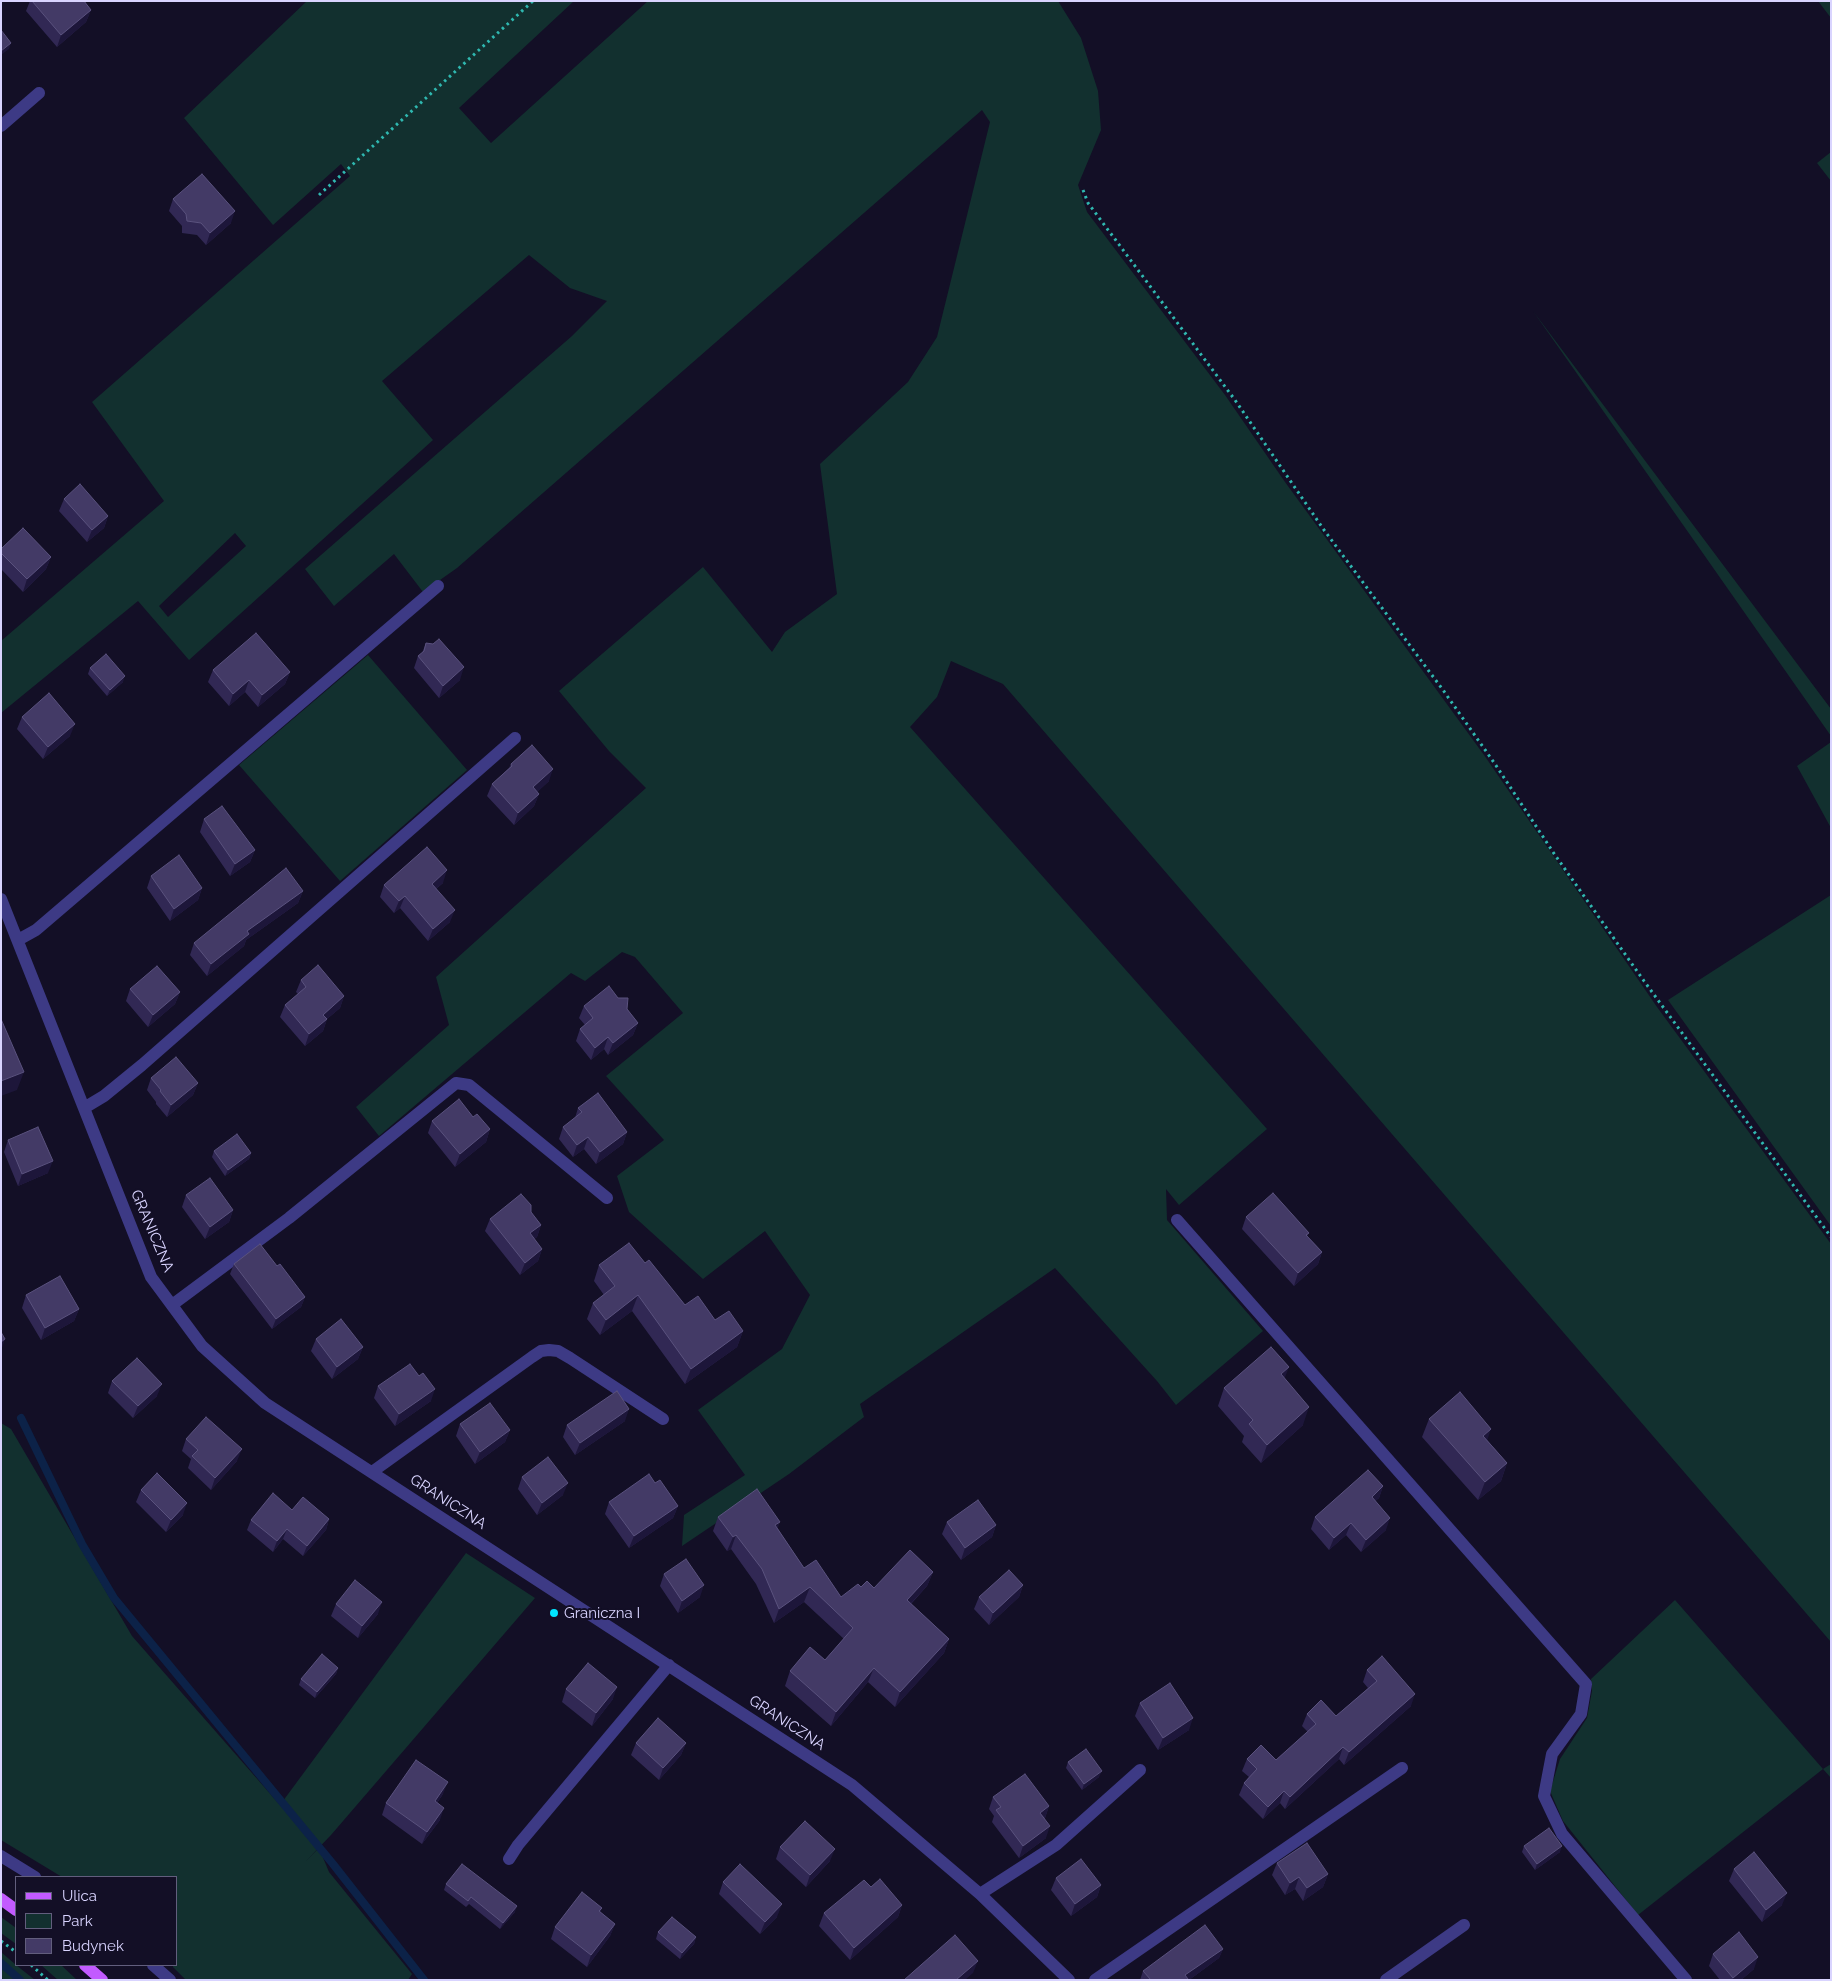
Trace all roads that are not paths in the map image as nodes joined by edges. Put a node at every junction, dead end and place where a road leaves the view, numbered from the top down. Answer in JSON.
{"nodes":[{"id":1,"x":39,"y":93,"type":"dead end"},
{"id":2,"x":1,"y":126,"type":"edge"},
{"id":3,"x":438,"y":586,"type":"dead end"},
{"id":4,"x":515,"y":738,"type":"dead end"},
{"id":5,"x":1,"y":899,"type":"edge"},
{"id":6,"x":18,"y":940,"type":"junction"},
{"id":7,"x":84,"y":1108,"type":"junction"},
{"id":8,"x":607,"y":1198,"type":"dead end"},
{"id":9,"x":1177,"y":1220,"type":"dead end"},
{"id":10,"x":172,"y":1305,"type":"junction"},
{"id":11,"x":663,"y":1420,"type":"dead end"},
{"id":12,"x":372,"y":1472,"type":"junction"},
{"id":13,"x":669,"y":1665,"type":"junction"},
{"id":14,"x":1402,"y":1768,"type":"dead end"},
{"id":15,"x":1140,"y":1770,"type":"dead end"},
{"id":16,"x":1,"y":1856,"type":"edge"},
{"id":17,"x":509,"y":1859,"type":"dead end"},
{"id":18,"x":33,"y":1876,"type":"edge"},
{"id":19,"x":980,"y":1894,"type":"junction"},
{"id":20,"x":1,"y":1899,"type":"edge"},
{"id":21,"x":15,"y":1909,"type":"edge"},
{"id":22,"x":1464,"y":1925,"type":"dead end"},
{"id":23,"x":86,"y":1966,"type":"edge"},
{"id":24,"x":154,"y":1966,"type":"edge"},
{"id":25,"x":102,"y":1980,"type":"edge"},
{"id":26,"x":170,"y":1980,"type":"edge"},
{"id":27,"x":1069,"y":1980,"type":"edge"},
{"id":28,"x":1095,"y":1980,"type":"edge"},
{"id":29,"x":1386,"y":1980,"type":"edge"},
{"id":30,"x":1686,"y":1980,"type":"edge"}],
"edges":[{"from":1,"to":2,"type":"street"},
{"from":3,"to":6,"type":"street"},
{"from":4,"to":7,"type":"street"},
{"from":5,"to":6,"type":"street","name":"GRANICZNA"},
{"from":6,"to":7,"type":"street","name":"GRANICZNA"},
{"from":7,"to":10,"type":"street","name":"GRANICZNA"},
{"from":8,"to":10,"type":"street"},
{"from":9,"to":30,"type":"street"},
{"from":10,"to":12,"type":"street","name":"GRANICZNA"},
{"from":11,"to":12,"type":"street"},
{"from":12,"to":13,"type":"street","name":"GRANICZNA"},
{"from":13,"to":17,"type":"street"},
{"from":13,"to":19,"type":"street","name":"GRANICZNA"},
{"from":14,"to":28,"type":"street"},
{"from":15,"to":19,"type":"street"},
{"from":16,"to":18,"type":"street"},
{"from":19,"to":27,"type":"street","name":"GRANICZNA"},
{"from":20,"to":21,"type":"main road"},
{"from":22,"to":29,"type":"street"},
{"from":23,"to":25,"type":"main road"},
{"from":24,"to":26,"type":"street"}]}
